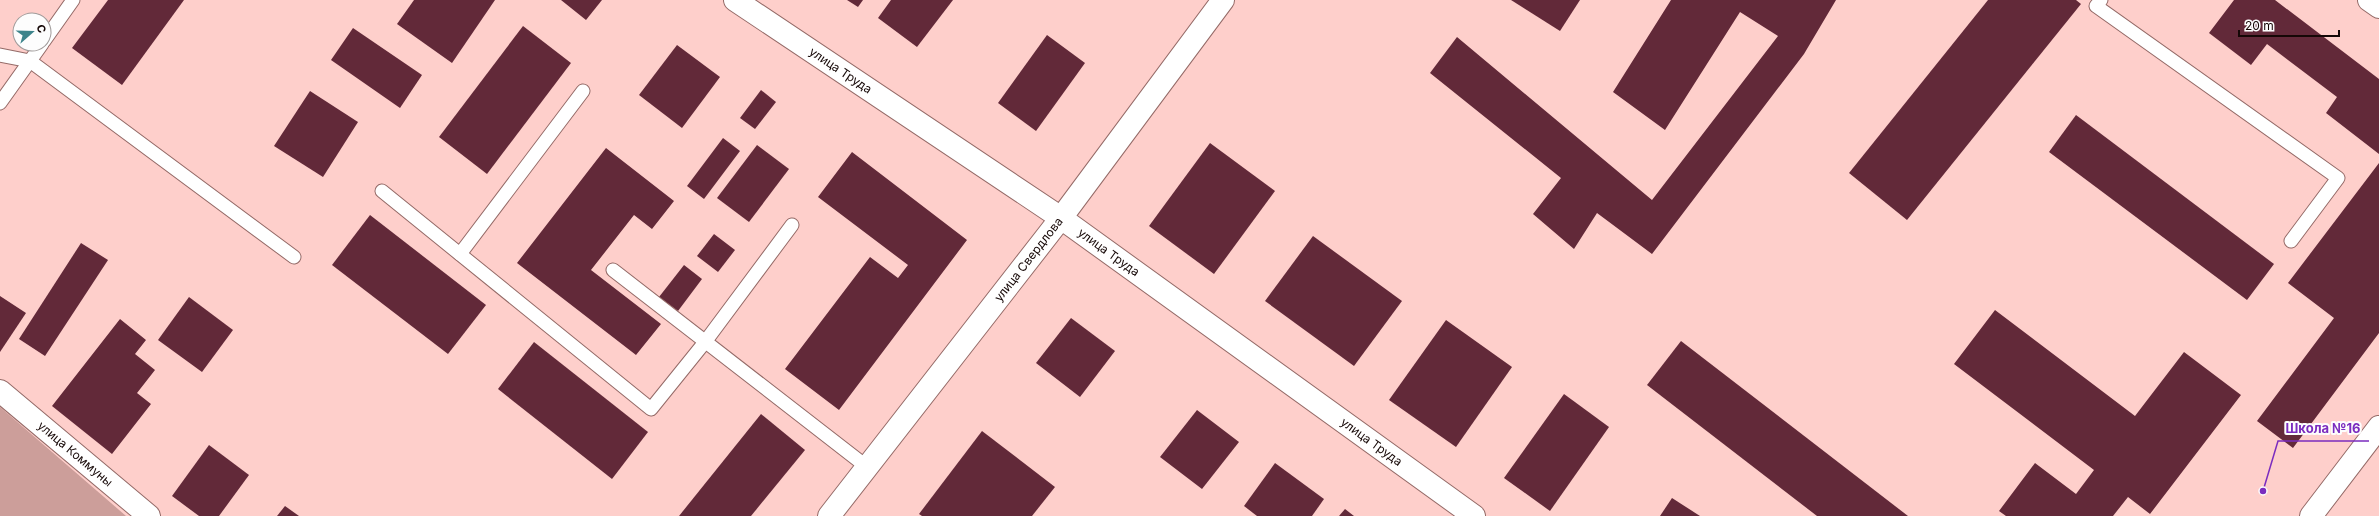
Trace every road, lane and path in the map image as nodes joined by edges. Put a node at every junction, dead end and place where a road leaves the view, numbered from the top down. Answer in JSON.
{"nodes":[{"id":1,"x":73,"y":0,"type":"edge"},
{"id":2,"x":735,"y":0,"type":"edge"},
{"id":3,"x":1223,"y":0,"type":"edge"},
{"id":4,"x":2101,"y":0,"type":"edge"},
{"id":5,"x":2369,"y":0,"type":"edge"},
{"id":6,"x":2379,"y":8,"type":"edge"},
{"id":7,"x":52,"y":30,"type":"edge"},
{"id":8,"x":36,"y":52,"type":"edge"},
{"id":9,"x":0,"y":55,"type":"edge"},
{"id":10,"x":30,"y":61,"type":"junction"},
{"id":11,"x":583,"y":91,"type":"dead end"},
{"id":12,"x":0,"y":103,"type":"edge"},
{"id":13,"x":382,"y":191,"type":"dead end"},
{"id":14,"x":1061,"y":218,"type":"junction"},
{"id":15,"x":792,"y":225,"type":"dead end"},
{"id":16,"x":2291,"y":240,"type":"dead end"},
{"id":17,"x":460,"y":254,"type":"junction"},
{"id":18,"x":294,"y":257,"type":"dead end"},
{"id":19,"x":613,"y":270,"type":"dead end"},
{"id":20,"x":705,"y":342,"type":"junction"},
{"id":21,"x":0,"y":391,"type":"edge"},
{"id":22,"x":2379,"y":427,"type":"edge"},
{"id":23,"x":867,"y":467,"type":"junction"},
{"id":24,"x":149,"y":516,"type":"edge"},
{"id":25,"x":829,"y":516,"type":"edge"},
{"id":26,"x":1474,"y":516,"type":"edge"},
{"id":27,"x":2311,"y":516,"type":"edge"}],
"edges":[{"from":1,"to":7,"type":"lane"},
{"from":2,"to":14,"type":"street","name":"улица Труда"},
{"from":3,"to":14,"type":"street","name":"улица Свердлова"},
{"from":4,"to":16,"type":"lane"},
{"from":5,"to":6,"type":"street"},
{"from":8,"to":10,"type":"lane"},
{"from":9,"to":10,"type":"lane"},
{"from":10,"to":12,"type":"lane"},
{"from":10,"to":18,"type":"lane"},
{"from":11,"to":17,"type":"lane"},
{"from":13,"to":17,"type":"lane"},
{"from":14,"to":23,"type":"street","name":"улица Свердлова"},
{"from":14,"to":26,"type":"street","name":"улица Труда"},
{"from":15,"to":20,"type":"lane"},
{"from":17,"to":20,"type":"lane"},
{"from":19,"to":20,"type":"lane"},
{"from":20,"to":23,"type":"lane"},
{"from":21,"to":24,"type":"street","name":"улица Коммуны"},
{"from":22,"to":27,"type":"street"},
{"from":23,"to":25,"type":"street","name":"улица Свердлова"}]}
